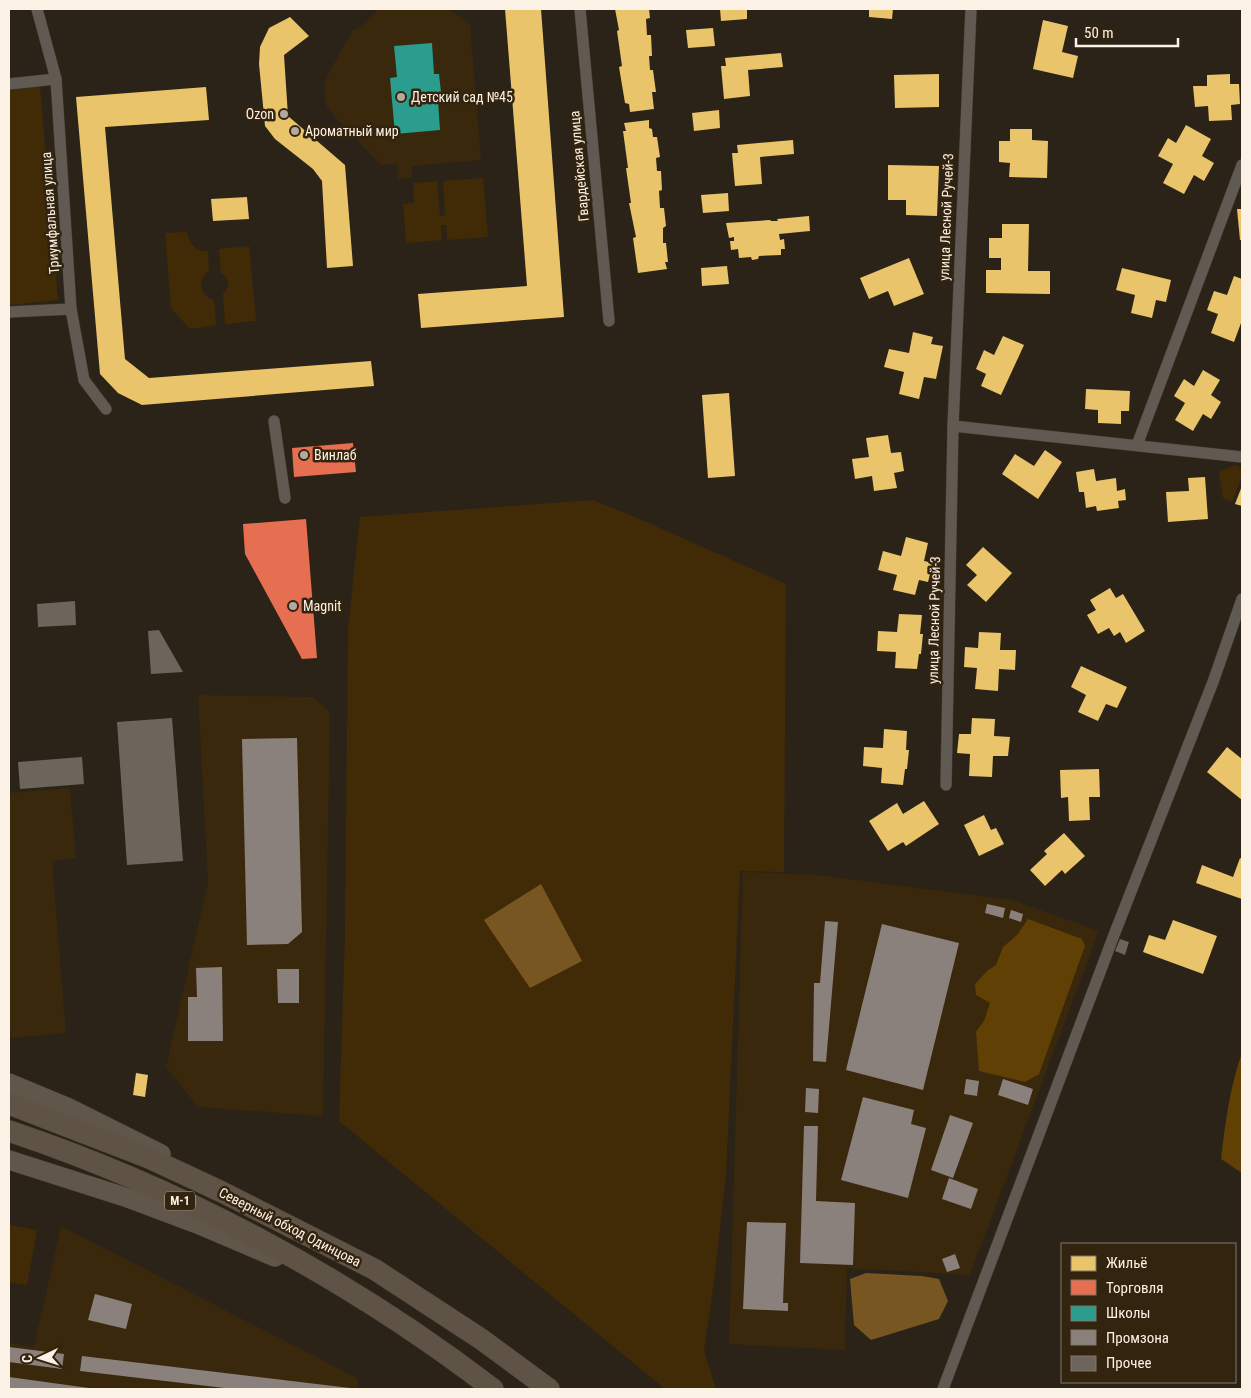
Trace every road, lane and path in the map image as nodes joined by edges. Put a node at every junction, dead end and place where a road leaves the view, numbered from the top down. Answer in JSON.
{"nodes":[{"id":1,"x":38,"y":9,"type":"edge"},
{"id":2,"x":580,"y":9,"type":"edge"},
{"id":3,"x":971,"y":9,"type":"edge"},
{"id":4,"x":56,"y":79,"type":"junction"},
{"id":5,"x":9,"y":84,"type":"edge"},
{"id":6,"x":1242,"y":165,"type":"edge"},
{"id":7,"x":71,"y":309,"type":"junction"},
{"id":8,"x":9,"y":312,"type":"edge"},
{"id":9,"x":609,"y":321,"type":"dead end"},
{"id":10,"x":106,"y":409,"type":"dead end"},
{"id":11,"x":274,"y":420,"type":"dead end"},
{"id":12,"x":953,"y":426,"type":"junction"},
{"id":13,"x":1137,"y":445,"type":"junction"},
{"id":14,"x":1242,"y":457,"type":"edge"},
{"id":15,"x":285,"y":498,"type":"dead end"},
{"id":16,"x":1242,"y":599,"type":"edge"},
{"id":17,"x":946,"y":784,"type":"dead end"},
{"id":18,"x":9,"y":1083,"type":"edge"},
{"id":19,"x":9,"y":1104,"type":"edge"},
{"id":20,"x":9,"y":1131,"type":"edge"},
{"id":21,"x":9,"y":1160,"type":"edge"},
{"id":22,"x":222,"y":1192,"type":"junction"},
{"id":23,"x":343,"y":1287,"type":"junction"},
{"id":24,"x":493,"y":1389,"type":"edge"},
{"id":25,"x":549,"y":1389,"type":"edge"},
{"id":26,"x":943,"y":1389,"type":"edge"}],
"edges":[{"from":1,"to":4,"type":"street","name":"Триумфальная улица"},
{"from":2,"to":9,"type":"street","name":"Гвардейская улица"},
{"from":3,"to":12,"type":"street","name":"улица Лесной Ручей-3"},
{"from":4,"to":5,"type":"street"},
{"from":4,"to":7,"type":"street","name":"Триумфальная улица"},
{"from":6,"to":13,"type":"street"},
{"from":7,"to":8,"type":"street"},
{"from":7,"to":10,"type":"street","name":"Триумфальная улица"},
{"from":11,"to":15,"type":"street"},
{"from":12,"to":13,"type":"street"},
{"from":12,"to":17,"type":"street","name":"улица Лесной Ручей-3"},
{"from":13,"to":14,"type":"street"},
{"from":16,"to":26,"type":"street"},
{"from":18,"to":22,"type":"main road"},
{"from":19,"to":22,"type":"highway","name":"Северный обход Одинцова","number":"М-1"},
{"from":20,"to":23,"type":"highway","name":"Северный обход Одинцова","number":"М-1"},
{"from":21,"to":23,"type":"main road"},
{"from":22,"to":25,"type":"highway","name":"Северный обход Одинцова","number":"М-1"},
{"from":23,"to":24,"type":"highway","name":"Северный обход Одинцова","number":"М-1"}]}
